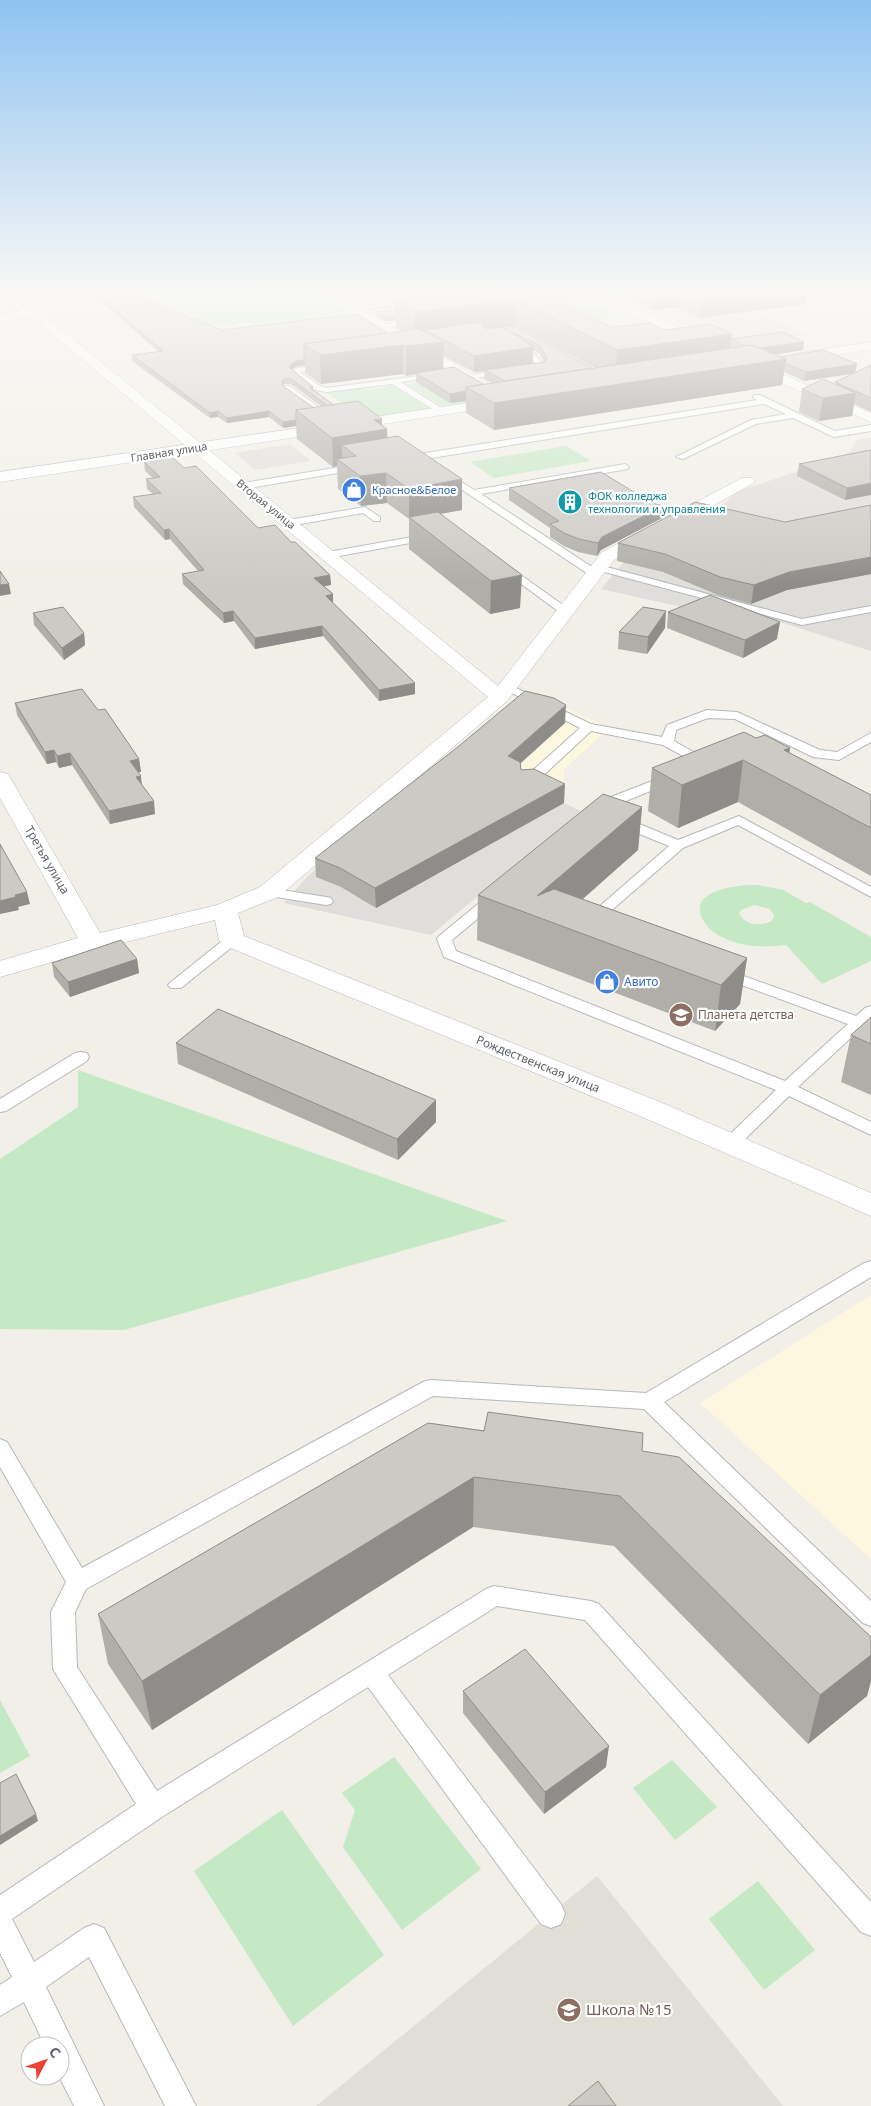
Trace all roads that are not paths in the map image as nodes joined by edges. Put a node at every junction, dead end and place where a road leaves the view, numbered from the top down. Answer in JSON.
{"nodes":[{"id":1,"x":126,"y":389,"type":"edge"},
{"id":2,"x":289,"y":389,"type":"edge"},
{"id":3,"x":407,"y":389,"type":"edge"},
{"id":4,"x":493,"y":389,"type":"edge"},
{"id":5,"x":805,"y":389,"type":"edge"},
{"id":6,"x":754,"y":396,"type":"edge"},
{"id":7,"x":765,"y":401,"type":"junction"},
{"id":8,"x":442,"y":411,"type":"junction"},
{"id":9,"x":794,"y":415,"type":"junction"},
{"id":10,"x":871,"y":418,"type":"edge"},
{"id":11,"x":341,"y":426,"type":"junction"},
{"id":12,"x":871,"y":428,"type":"edge"},
{"id":13,"x":197,"y":448,"type":"junction"},
{"id":14,"x":680,"y":457,"type":"dead end"},
{"id":15,"x":418,"y":458,"type":"junction"},
{"id":16,"x":398,"y":461,"type":"edge"},
{"id":17,"x":370,"y":465,"type":"edge"},
{"id":18,"x":625,"y":467,"type":"dead end"},
{"id":19,"x":0,"y":477,"type":"edge"},
{"id":20,"x":747,"y":481,"type":"dead end"},
{"id":21,"x":244,"y":486,"type":"junction"},
{"id":22,"x":472,"y":493,"type":"junction"},
{"id":23,"x":377,"y":519,"type":"dead end"},
{"id":24,"x":289,"y":523,"type":"junction"},
{"id":25,"x":437,"y":535,"type":"edge"},
{"id":26,"x":328,"y":555,"type":"junction"},
{"id":27,"x":495,"y":560,"type":"edge"},
{"id":28,"x":597,"y":571,"type":"junction"},
{"id":29,"x":871,"y":609,"type":"edge"},
{"id":30,"x":566,"y":612,"type":"junction"},
{"id":31,"x":504,"y":692,"type":"junction"},
{"id":32,"x":588,"y":727,"type":"junction"},
{"id":33,"x":871,"y":737,"type":"edge"},
{"id":34,"x":667,"y":742,"type":"junction"},
{"id":35,"x":0,"y":779,"type":"edge"},
{"id":36,"x":526,"y":784,"type":"edge"},
{"id":37,"x":678,"y":845,"type":"junction"},
{"id":38,"x":506,"y":888,"type":"edge"},
{"id":39,"x":269,"y":892,"type":"junction"},
{"id":40,"x":871,"y":893,"type":"edge"},
{"id":41,"x":326,"y":900,"type":"dead end"},
{"id":42,"x":225,"y":910,"type":"junction"},
{"id":43,"x":602,"y":928,"type":"edge"},
{"id":44,"x":232,"y":940,"type":"junction"},
{"id":45,"x":93,"y":942,"type":"junction"},
{"id":46,"x":710,"y":968,"type":"edge"},
{"id":47,"x":0,"y":969,"type":"edge"},
{"id":48,"x":176,"y":985,"type":"dead end"},
{"id":49,"x":871,"y":1011,"type":"edge"},
{"id":50,"x":858,"y":1022,"type":"junction"},
{"id":51,"x":81,"y":1057,"type":"dead end"},
{"id":52,"x":787,"y":1088,"type":"junction"},
{"id":53,"x":0,"y":1107,"type":"edge"},
{"id":54,"x":871,"y":1128,"type":"edge"},
{"id":55,"x":731,"y":1143,"type":"junction"},
{"id":56,"x":871,"y":1204,"type":"edge"},
{"id":57,"x":871,"y":1268,"type":"edge"},
{"id":58,"x":648,"y":1401,"type":"junction"},
{"id":59,"x":0,"y":1448,"type":"edge"},
{"id":60,"x":78,"y":1582,"type":"junction"},
{"id":61,"x":871,"y":1616,"type":"edge"},
{"id":62,"x":371,"y":1672,"type":"junction"},
{"id":63,"x":153,"y":1808,"type":"junction"},
{"id":64,"x":0,"y":1911,"type":"edge"},
{"id":65,"x":550,"y":1914,"type":"dead end"},
{"id":66,"x":871,"y":1922,"type":"edge"},
{"id":67,"x":0,"y":1924,"type":"edge"},
{"id":68,"x":29,"y":1982,"type":"junction"},
{"id":69,"x":0,"y":2002,"type":"edge"},
{"id":70,"x":55,"y":2036,"type":"edge"},
{"id":71,"x":70,"y":2067,"type":"edge"},
{"id":72,"x":88,"y":2106,"type":"edge"},
{"id":73,"x":181,"y":2106,"type":"edge"}],
"edges":[{"from":1,"to":13,"type":"street","name":"Вторая улица"},
{"from":2,"to":11,"type":"lane"},
{"from":3,"to":8,"type":"lane"},
{"from":4,"to":8,"type":"street","name":"Главная улица"},
{"from":5,"to":10,"type":"street"},
{"from":6,"to":7,"type":"lane"},
{"from":7,"to":9,"type":"lane"},
{"from":7,"to":15,"type":"lane"},
{"from":8,"to":11,"type":"street","name":"Главная улица"},
{"from":9,"to":12,"type":"lane"},
{"from":9,"to":14,"type":"lane"},
{"from":11,"to":13,"type":"street","name":"Главная улица"},
{"from":13,"to":19,"type":"street","name":"Главная улица"},
{"from":13,"to":21,"type":"street","name":"Вторая улица"},
{"from":15,"to":16,"type":"lane"},
{"from":15,"to":22,"type":"lane"},
{"from":17,"to":21,"type":"lane"},
{"from":18,"to":22,"type":"lane"},
{"from":20,"to":28,"type":"street"},
{"from":21,"to":24,"type":"street","name":"Вторая улица"},
{"from":22,"to":28,"type":"lane"},
{"from":23,"to":24,"type":"lane"},
{"from":24,"to":26,"type":"street","name":"Вторая улица"},
{"from":25,"to":26,"type":"lane"},
{"from":26,"to":31,"type":"street","name":"Вторая улица"},
{"from":27,"to":30,"type":"lane"},
{"from":28,"to":29,"type":"lane"},
{"from":28,"to":30,"type":"street"},
{"from":30,"to":31,"type":"street"},
{"from":31,"to":32,"type":"lane"},
{"from":31,"to":39,"type":"street"},
{"from":32,"to":34,"type":"lane"},
{"from":32,"to":36,"type":"lane"},
{"from":33,"to":34,"type":"lane"},
{"from":34,"to":37,"type":"lane"},
{"from":35,"to":45,"type":"street","name":"Третья улица"},
{"from":37,"to":40,"type":"lane"},
{"from":37,"to":43,"type":"lane"},
{"from":38,"to":52,"type":"lane"},
{"from":39,"to":41,"type":"lane"},
{"from":39,"to":42,"type":"street"},
{"from":42,"to":44,"type":"street"},
{"from":42,"to":45,"type":"street"},
{"from":44,"to":48,"type":"lane"},
{"from":44,"to":55,"type":"street","name":"Рождественская улица"},
{"from":45,"to":47,"type":"street"},
{"from":46,"to":50,"type":"lane"},
{"from":49,"to":50,"type":"lane"},
{"from":50,"to":52,"type":"lane"},
{"from":51,"to":53,"type":"lane"},
{"from":52,"to":54,"type":"lane"},
{"from":52,"to":55,"type":"lane"},
{"from":55,"to":56,"type":"street","name":"Рождественская улица"},
{"from":57,"to":58,"type":"lane"},
{"from":58,"to":60,"type":"lane"},
{"from":58,"to":61,"type":"lane"},
{"from":59,"to":60,"type":"lane"},
{"from":60,"to":63,"type":"lane"},
{"from":62,"to":63,"type":"lane"},
{"from":62,"to":65,"type":"lane"},
{"from":62,"to":66,"type":"lane"},
{"from":63,"to":64,"type":"lane"},
{"from":67,"to":68,"type":"lane"},
{"from":68,"to":69,"type":"lane"},
{"from":68,"to":70,"type":"lane"},
{"from":68,"to":73,"type":"lane"},
{"from":71,"to":72,"type":"lane"}]}
